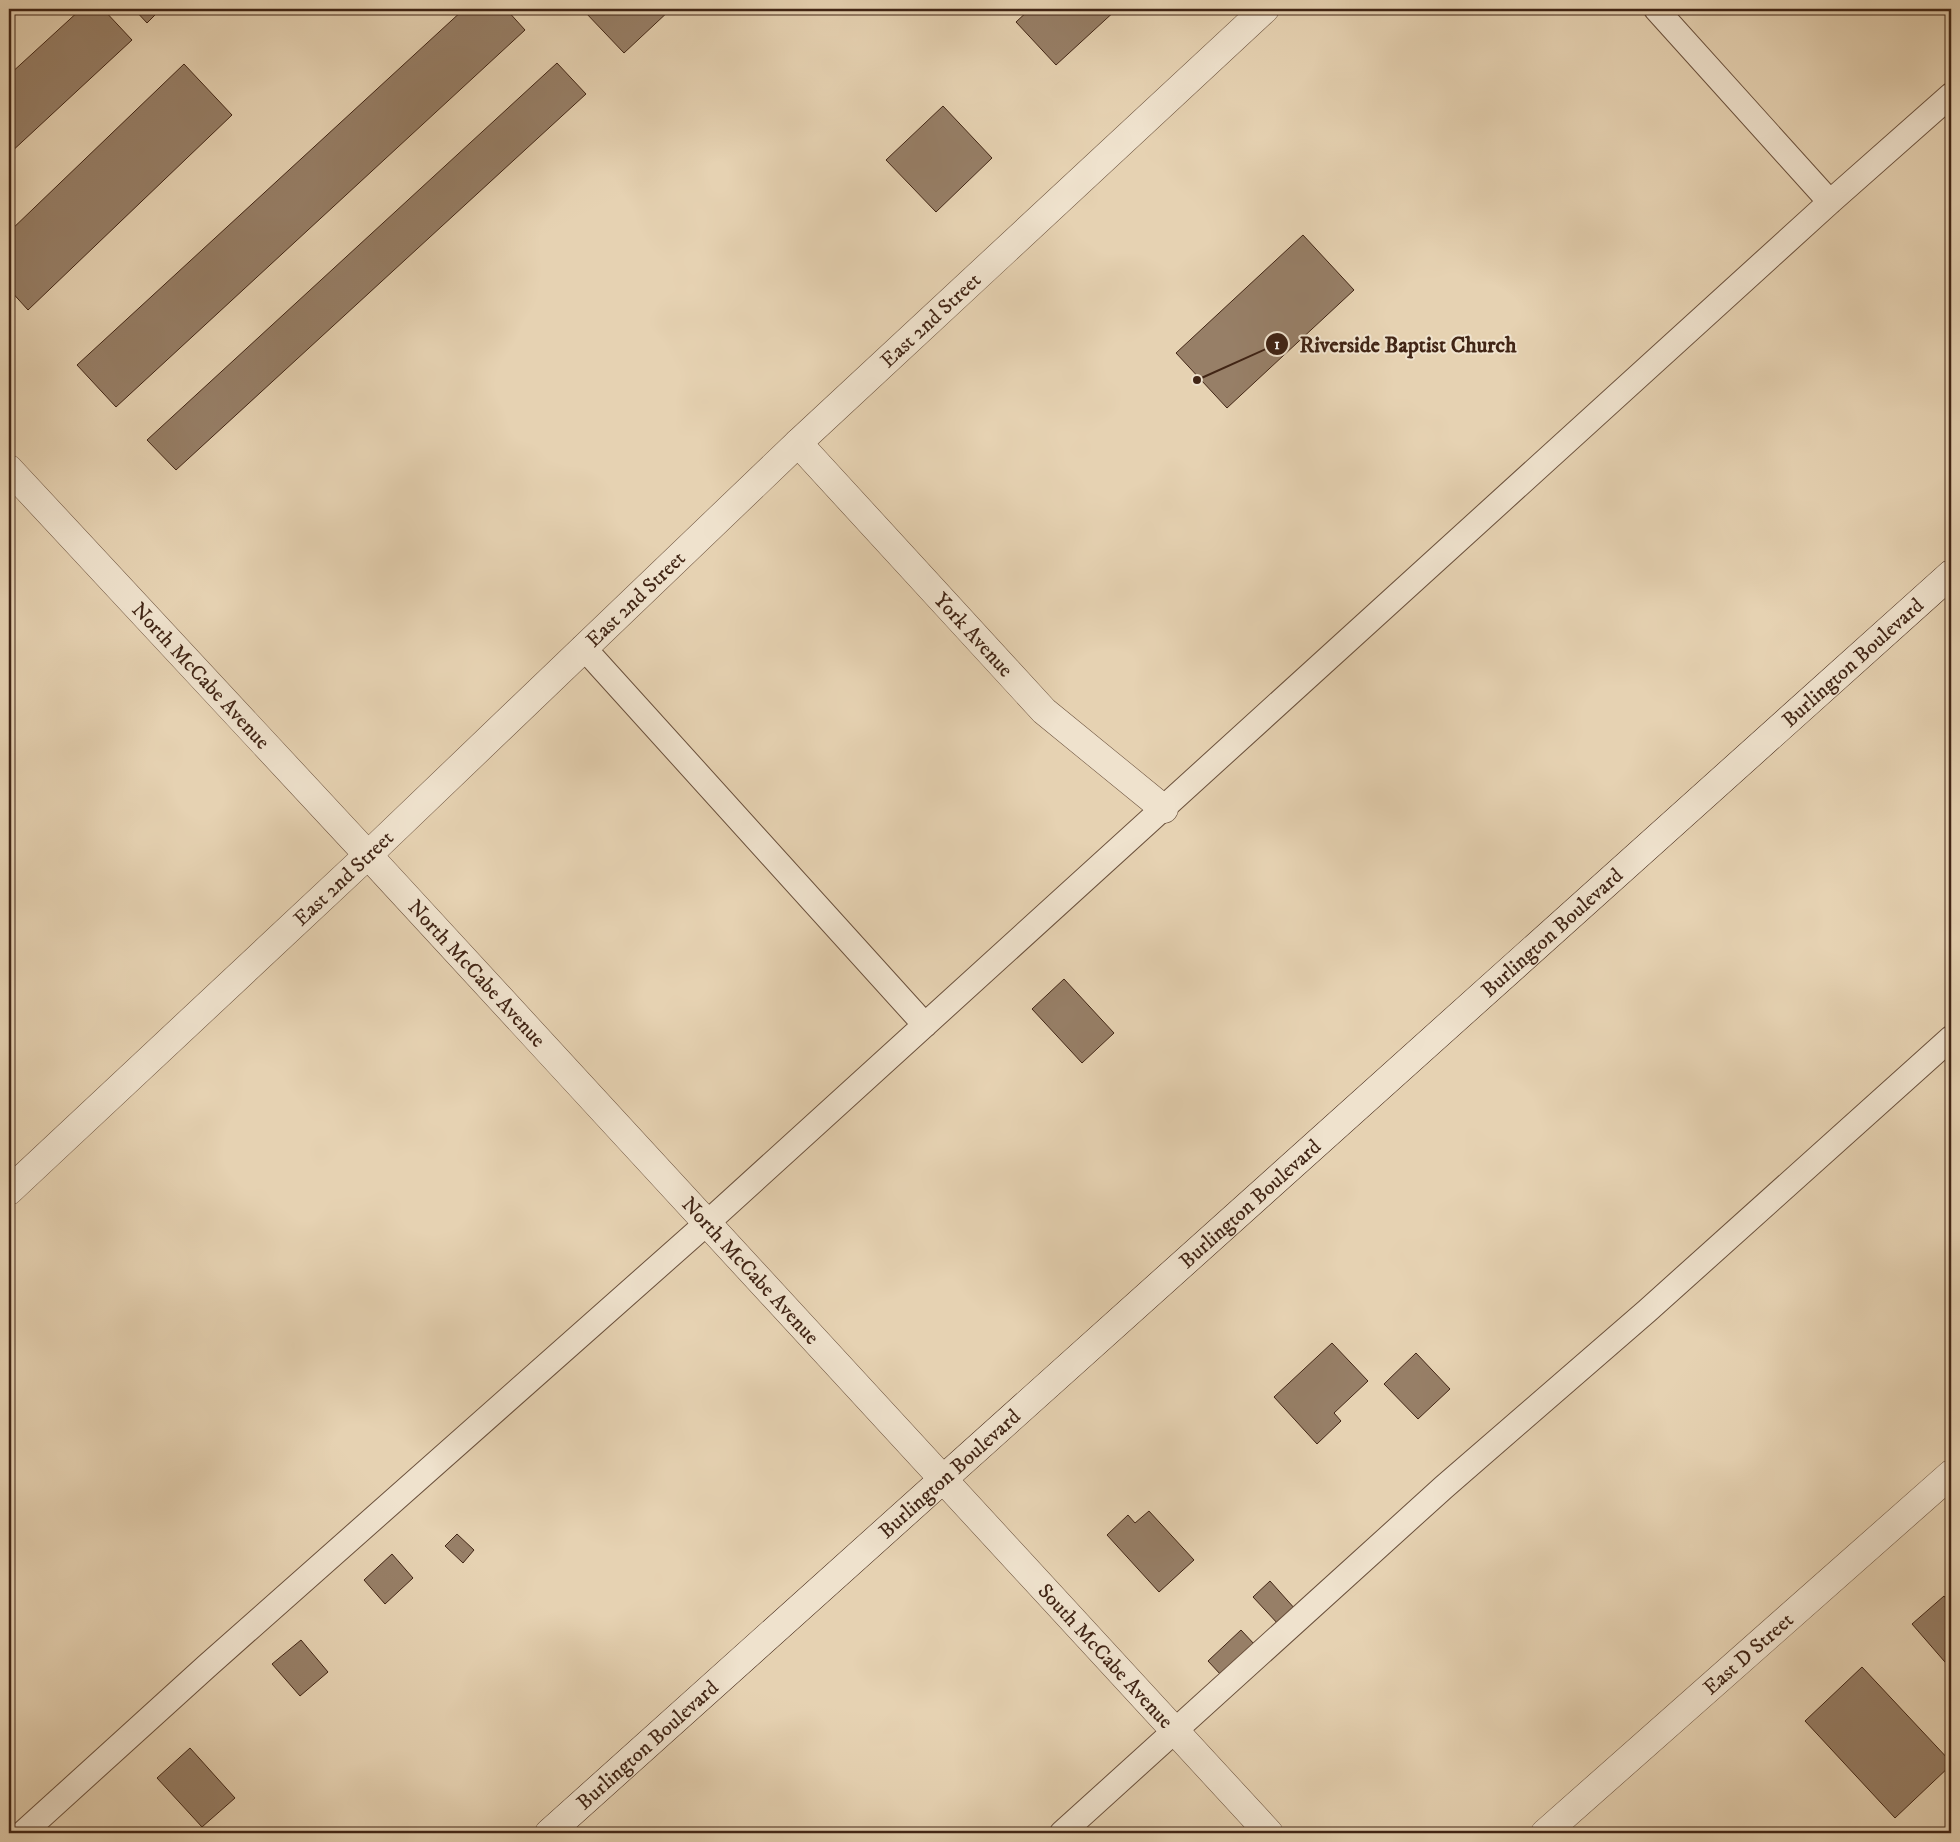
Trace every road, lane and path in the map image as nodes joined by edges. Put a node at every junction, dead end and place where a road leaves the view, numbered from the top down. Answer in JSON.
{"nodes":[{"id":1,"x":1265,"y":9,"type":"edge"},
{"id":2,"x":1656,"y":9,"type":"edge"},
{"id":3,"x":1951,"y":95,"type":"edge"},
{"id":4,"x":1830,"y":202,"type":"junction"},
{"id":5,"x":798,"y":443,"type":"junction"},
{"id":6,"x":9,"y":469,"type":"edge"},
{"id":7,"x":1951,"y":574,"type":"edge"},
{"id":8,"x":583,"y":647,"type":"junction"},
{"id":9,"x":1164,"y":809,"type":"junction"},
{"id":10,"x":368,"y":855,"type":"junction"},
{"id":11,"x":925,"y":1025,"type":"junction"},
{"id":12,"x":1951,"y":1038,"type":"edge"},
{"id":13,"x":9,"y":1191,"type":"edge"},
{"id":14,"x":707,"y":1223,"type":"junction"},
{"id":15,"x":1951,"y":1474,"type":"edge"},
{"id":16,"x":942,"y":1479,"type":"junction"},
{"id":17,"x":1175,"y":1732,"type":"junction"},
{"id":18,"x":22,"y":1833,"type":"edge"},
{"id":19,"x":549,"y":1833,"type":"edge"},
{"id":20,"x":1062,"y":1833,"type":"edge"},
{"id":21,"x":1268,"y":1833,"type":"edge"},
{"id":22,"x":1545,"y":1833,"type":"edge"}],
"edges":[{"from":1,"to":5,"type":"street","name":"East 2nd Street"},
{"from":2,"to":4,"type":"lane"},
{"from":3,"to":4,"type":"lane"},
{"from":4,"to":9,"type":"lane"},
{"from":5,"to":8,"type":"street","name":"East 2nd Street"},
{"from":5,"to":9,"type":"street","name":"York Avenue"},
{"from":6,"to":10,"type":"street","name":"North McCabe Avenue"},
{"from":7,"to":16,"type":"street","name":"Burlington Boulevard"},
{"from":8,"to":10,"type":"street","name":"East 2nd Street"},
{"from":8,"to":11,"type":"lane"},
{"from":9,"to":11,"type":"lane"},
{"from":10,"to":13,"type":"street","name":"East 2nd Street"},
{"from":10,"to":14,"type":"street","name":"North McCabe Avenue"},
{"from":11,"to":14,"type":"lane"},
{"from":12,"to":17,"type":"lane"},
{"from":14,"to":16,"type":"street","name":"North McCabe Avenue"},
{"from":14,"to":18,"type":"lane"},
{"from":15,"to":22,"type":"street","name":"East D Street"},
{"from":16,"to":17,"type":"street","name":"South McCabe Avenue"},
{"from":16,"to":19,"type":"street","name":"Burlington Boulevard"},
{"from":17,"to":20,"type":"lane"},
{"from":17,"to":21,"type":"street","name":"South McCabe Avenue"}]}
